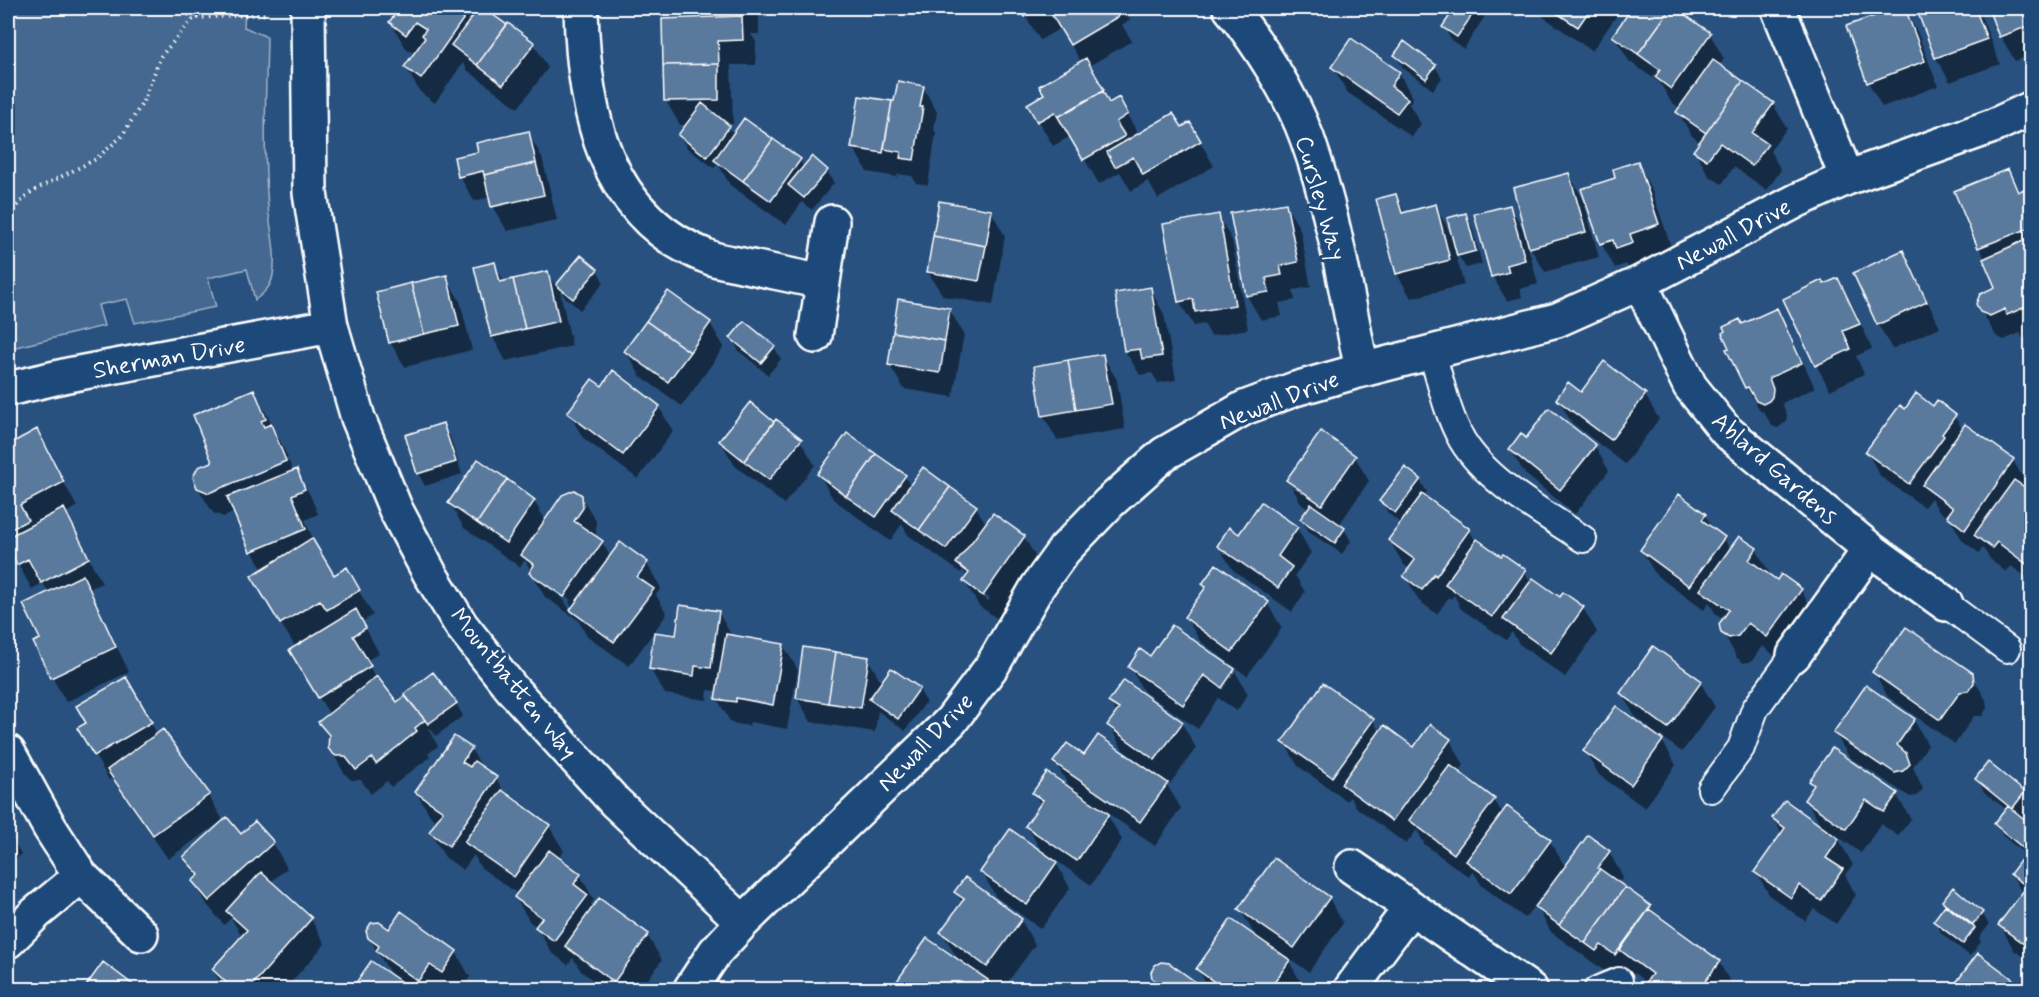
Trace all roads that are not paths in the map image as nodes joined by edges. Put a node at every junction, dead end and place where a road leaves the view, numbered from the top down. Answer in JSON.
{"nodes":[{"id":1,"x":581,"y":8,"type":"edge"},
{"id":2,"x":1230,"y":8,"type":"edge"},
{"id":3,"x":1778,"y":8,"type":"edge"},
{"id":4,"x":308,"y":11,"type":"edge"},
{"id":5,"x":2031,"y":108,"type":"edge"},
{"id":6,"x":1847,"y":178,"type":"junction"},
{"id":7,"x":832,"y":222,"type":"dead end"},
{"id":8,"x":823,"y":282,"type":"junction"},
{"id":9,"x":1640,"y":283,"type":"junction"},
{"id":10,"x":331,"y":326,"type":"junction"},
{"id":11,"x":815,"y":336,"type":"dead end"},
{"id":12,"x":1432,"y":353,"type":"junction"},
{"id":13,"x":1362,"y":370,"type":"junction"},
{"id":14,"x":8,"y":389,"type":"edge"},
{"id":15,"x":1583,"y":539,"type":"dead end"},
{"id":16,"x":1869,"y":549,"type":"junction"},
{"id":17,"x":1946,"y":604,"type":"joint"},
{"id":18,"x":2007,"y":649,"type":"dead end"},
{"id":19,"x":1794,"y":655,"type":"joint"},
{"id":20,"x":8,"y":752,"type":"edge"},
{"id":21,"x":1711,"y":789,"type":"dead end"},
{"id":22,"x":1352,"y":867,"type":"dead end"},
{"id":23,"x":81,"y":876,"type":"junction"},
{"id":24,"x":1411,"y":907,"type":"junction"},
{"id":25,"x":743,"y":922,"type":"junction"},
{"id":26,"x":141,"y":934,"type":"dead end"},
{"id":27,"x":8,"y":941,"type":"edge"},
{"id":28,"x":690,"y":990,"type":"edge"},
{"id":29,"x":1350,"y":990,"type":"edge"},
{"id":30,"x":1531,"y":990,"type":"edge"}],
"edges":[{"from":1,"to":8,"type":"street"},
{"from":2,"to":13,"type":"street","name":"Cursley Way"},
{"from":3,"to":6,"type":"street"},
{"from":4,"to":10,"type":"street","name":"Mountbatten Way"},
{"from":5,"to":6,"type":"street","name":"Newall Drive"},
{"from":6,"to":9,"type":"street","name":"Newall Drive"},
{"from":7,"to":8,"type":"street"},
{"from":8,"to":11,"type":"street"},
{"from":9,"to":12,"type":"street","name":"Newall Drive"},
{"from":9,"to":16,"type":"street","name":"Ablard Gardens"},
{"from":10,"to":14,"type":"street","name":"Sherman Drive"},
{"from":10,"to":25,"type":"street","name":"Mountbatten Way"},
{"from":12,"to":13,"type":"street","name":"Newall Drive"},
{"from":12,"to":15,"type":"lane"},
{"from":13,"to":25,"type":"street","name":"Newall Drive"},
{"from":16,"to":17,"type":"street","name":"Ablard Gardens"},
{"from":16,"to":19,"type":"street"},
{"from":17,"to":18,"type":"lane","name":"Ablard Gardens"},
{"from":19,"to":21,"type":"lane"},
{"from":20,"to":23,"type":"street"},
{"from":22,"to":24,"type":"street"},
{"from":23,"to":26,"type":"street"},
{"from":23,"to":27,"type":"street"},
{"from":24,"to":29,"type":"street"},
{"from":24,"to":30,"type":"street"},
{"from":25,"to":28,"type":"street","name":"Newall Drive"}]}
